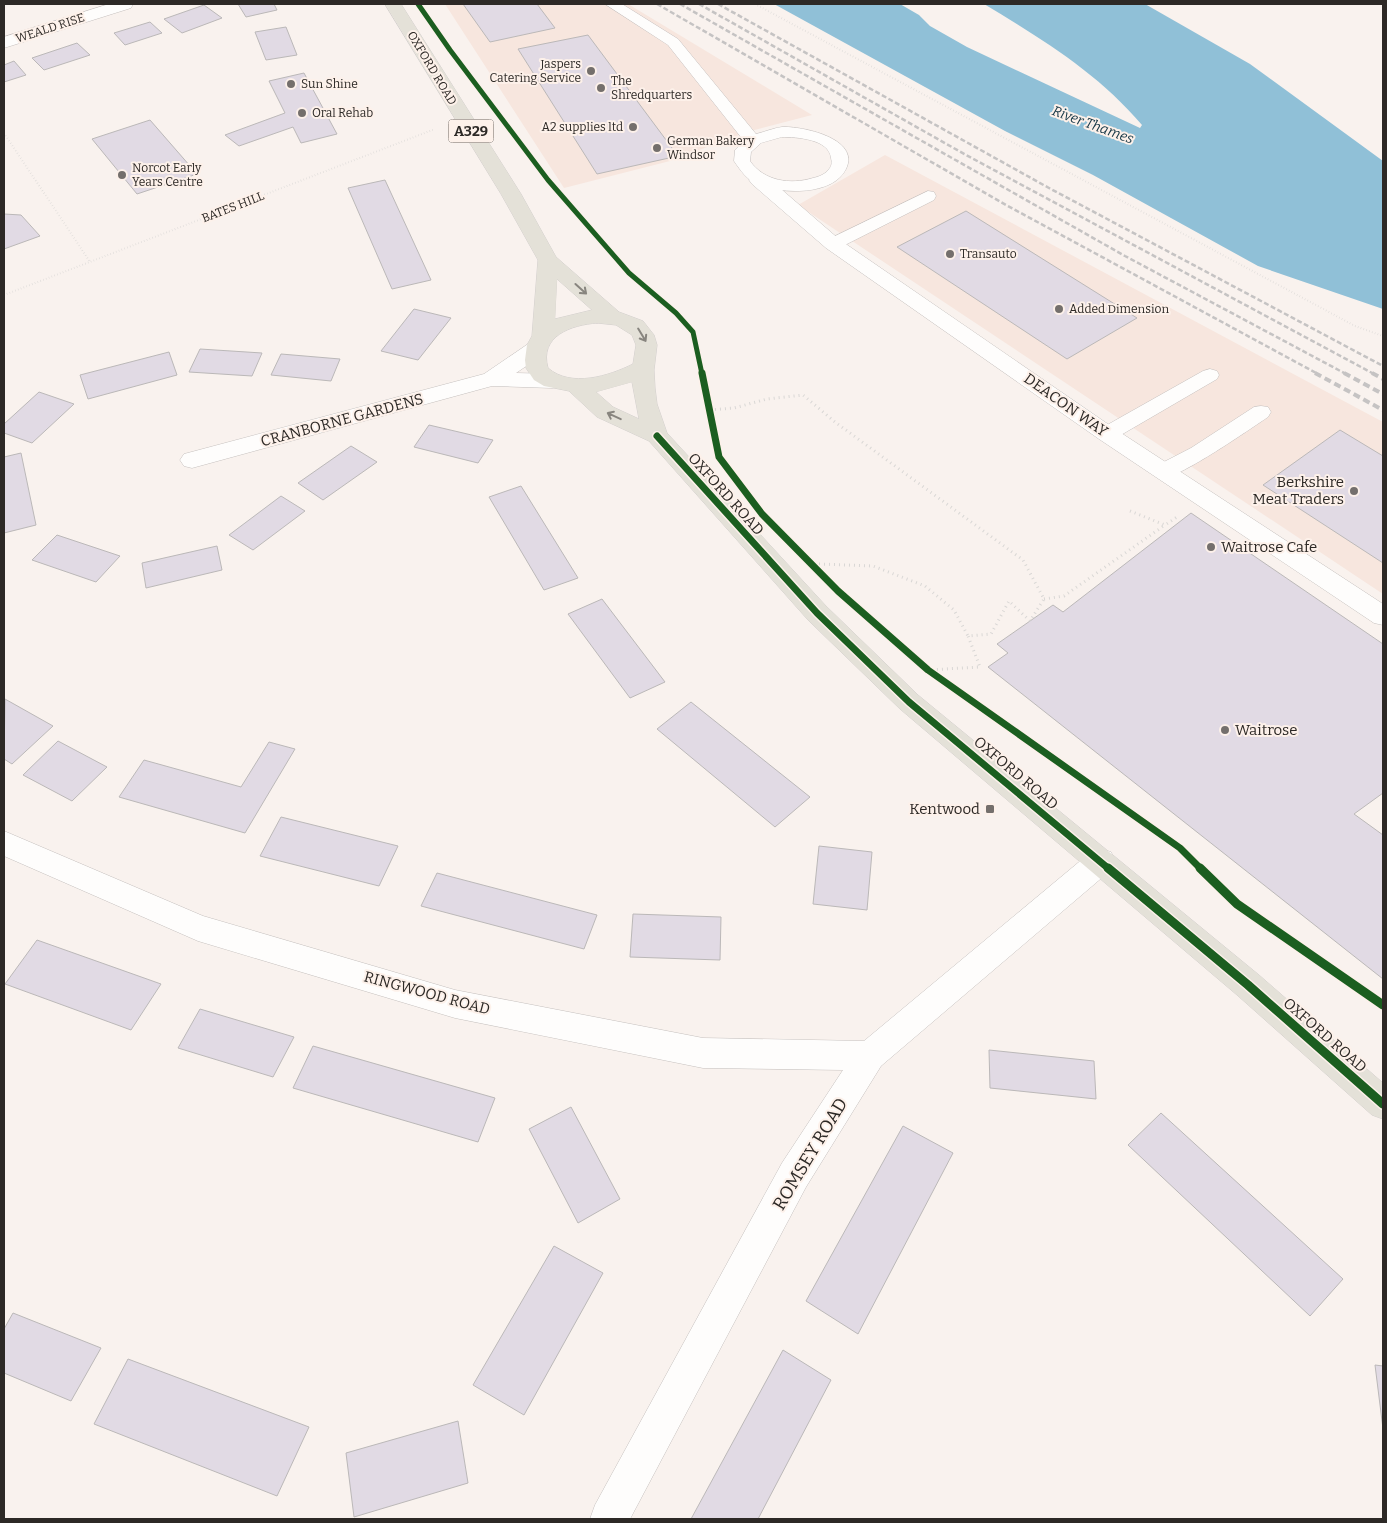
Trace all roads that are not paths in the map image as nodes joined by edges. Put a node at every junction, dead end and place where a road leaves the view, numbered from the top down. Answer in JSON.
{"nodes":[{"id":1,"x":125,"y":4,"type":"edge"},
{"id":2,"x":393,"y":4,"type":"edge"},
{"id":3,"x":612,"y":4,"type":"edge"},
{"id":4,"x":4,"y":43,"type":"edge"},
{"id":5,"x":753,"y":141,"type":"junction"},
{"id":6,"x":759,"y":180,"type":"junction"},
{"id":7,"x":928,"y":196,"type":"dead end"},
{"id":8,"x":833,"y":244,"type":"junction"},
{"id":9,"x":548,"y":260,"type":"junction"},
{"id":10,"x":613,"y":318,"type":"junction"},
{"id":11,"x":540,"y":343,"type":"junction"},
{"id":12,"x":643,"y":368,"type":"junction"},
{"id":13,"x":1210,"y":375,"type":"dead end"},
{"id":14,"x":492,"y":379,"type":"junction"},
{"id":15,"x":552,"y":381,"type":"junction"},
{"id":16,"x":577,"y":387,"type":"junction"},
{"id":17,"x":1261,"y":412,"type":"dead end"},
{"id":18,"x":1107,"y":434,"type":"junction"},
{"id":19,"x":657,"y":436,"type":"junction"},
{"id":20,"x":192,"y":460,"type":"dead end"},
{"id":21,"x":1163,"y":471,"type":"junction"},
{"id":22,"x":1383,"y":616,"type":"edge"},
{"id":23,"x":4,"y":843,"type":"edge"},
{"id":24,"x":1101,"y":861,"type":"junction"},
{"id":25,"x":870,"y":1056,"type":"junction"},
{"id":26,"x":1383,"y":1104,"type":"edge"},
{"id":27,"x":609,"y":1519,"type":"edge"}],
"edges":[{"from":1,"to":4,"type":"street","name":"WEALD RISE"},
{"from":2,"to":9,"type":"main road","name":"OXFORD ROAD","number":"A329"},
{"from":3,"to":5,"type":"lane"},
{"from":5,"to":6,"type":"lane","name":"DEACON WAY"},
{"from":5,"to":6,"type":"lane"},
{"from":6,"to":8,"type":"street","name":"DEACON WAY"},
{"from":7,"to":8,"type":"lane"},
{"from":8,"to":18,"type":"street","name":"DEACON WAY"},
{"from":9,"to":10,"type":"main road","name":"OXFORD ROAD","number":"A329","one_way":true},
{"from":9,"to":11,"type":"main road"},
{"from":10,"to":11,"type":"main road"},
{"from":10,"to":12,"type":"main road","one_way":true},
{"from":11,"to":14,"type":"street","name":"CRANBORNE GARDENS"},
{"from":11,"to":15,"type":"main road"},
{"from":12,"to":16,"type":"main road"},
{"from":12,"to":19,"type":"main road","name":"OXFORD ROAD"},
{"from":13,"to":18,"type":"lane"},
{"from":14,"to":15,"type":"street","name":"CRANBORNE GARDENS"},
{"from":14,"to":20,"type":"street","name":"CRANBORNE GARDENS"},
{"from":15,"to":16,"type":"main road"},
{"from":19,"to":16,"type":"main road","name":"OXFORD ROAD","one_way":true},
{"from":17,"to":21,"type":"lane"},
{"from":18,"to":21,"type":"street","name":"DEACON WAY"},
{"from":19,"to":24,"type":"main road","name":"OXFORD ROAD"},
{"from":21,"to":22,"type":"street","name":"DEACON WAY"},
{"from":23,"to":25,"type":"street","name":"RINGWOOD ROAD"},
{"from":24,"to":25,"type":"street","name":"ROMSEY ROAD"},
{"from":24,"to":26,"type":"main road","name":"OXFORD ROAD"},
{"from":25,"to":27,"type":"street","name":"ROMSEY ROAD"}]}
